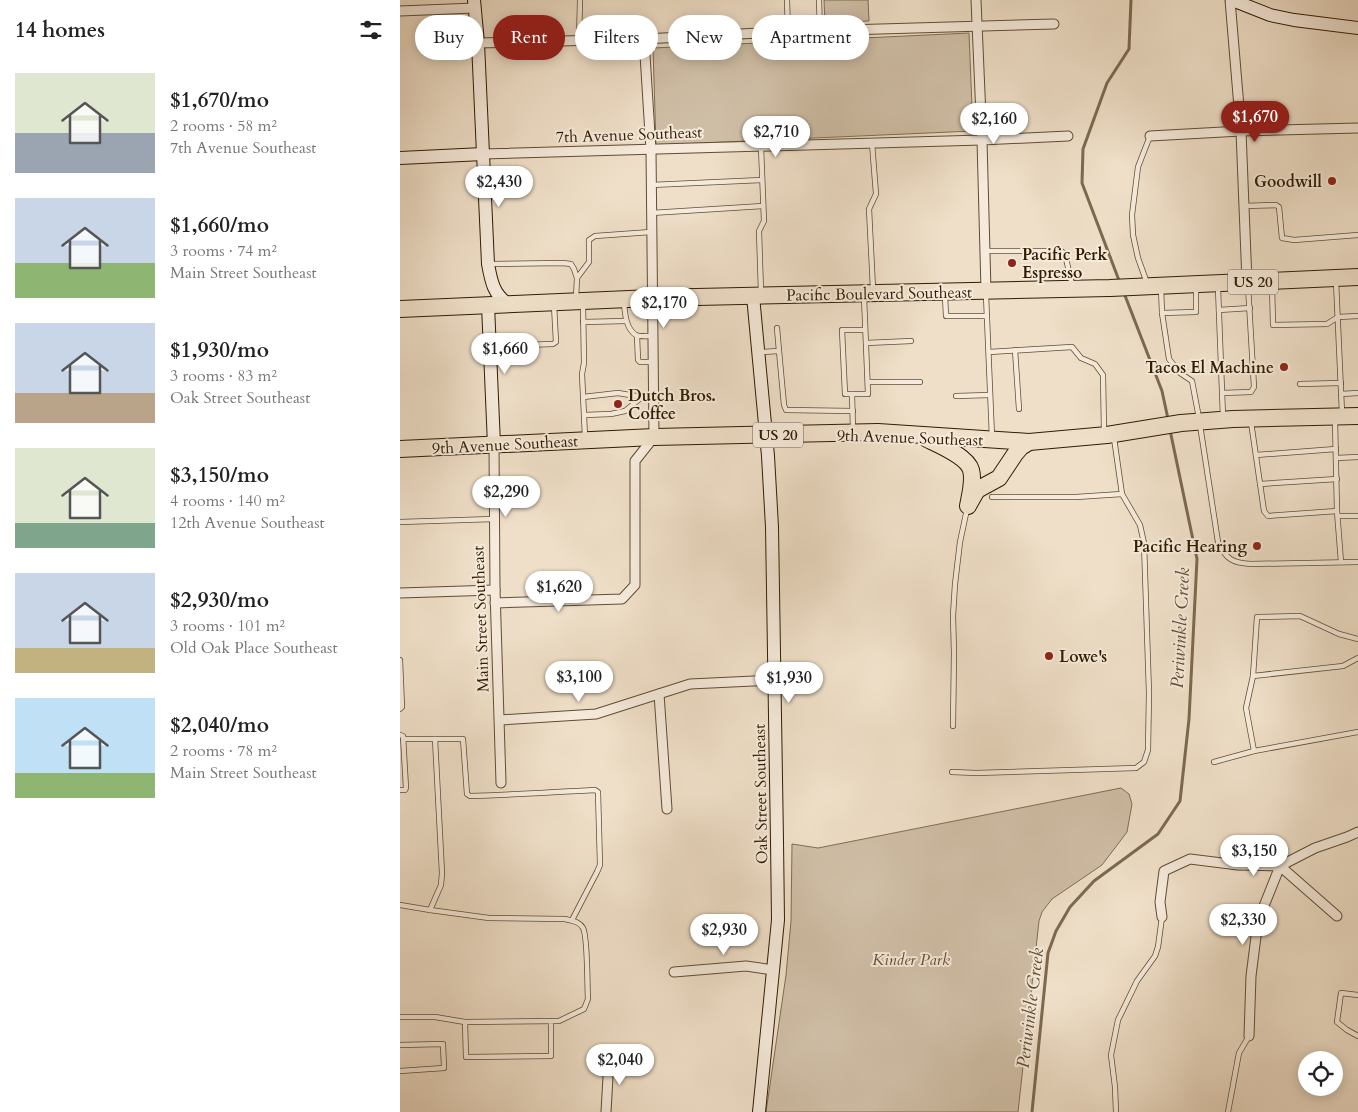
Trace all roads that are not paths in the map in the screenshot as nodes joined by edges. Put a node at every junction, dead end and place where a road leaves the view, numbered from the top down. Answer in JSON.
{"nodes":[{"id":1,"x":580,"y":0,"type":"edge"},
{"id":2,"x":787,"y":0,"type":"edge"},
{"id":3,"x":819,"y":0,"type":"edge"},
{"id":4,"x":976,"y":0,"type":"edge"},
{"id":5,"x":1231,"y":0,"type":"edge"},
{"id":6,"x":474,"y":4,"type":"edge"},
{"id":7,"x":400,"y":11,"type":"edge"},
{"id":8,"x":580,"y":15,"type":"edge"},
{"id":9,"x":787,"y":15,"type":"edge"},
{"id":10,"x":819,"y":15,"type":"edge"},
{"id":11,"x":1054,"y":24,"type":"dead end"},
{"id":12,"x":976,"y":25,"type":"junction"},
{"id":13,"x":1358,"y":28,"type":"edge"},
{"id":14,"x":869,"y":29,"type":"edge"},
{"id":15,"x":752,"y":34,"type":"edge"},
{"id":16,"x":658,"y":38,"type":"edge"},
{"id":17,"x":575,"y":40,"type":"edge"},
{"id":18,"x":483,"y":43,"type":"edge"},
{"id":19,"x":479,"y":60,"type":"edge"},
{"id":20,"x":645,"y":60,"type":"edge"},
{"id":21,"x":1358,"y":128,"type":"edge"},
{"id":22,"x":1241,"y":131,"type":"junction"},
{"id":23,"x":1068,"y":136,"type":"dead end"},
{"id":24,"x":1150,"y":136,"type":"joint"},
{"id":25,"x":982,"y":140,"type":"junction"},
{"id":26,"x":872,"y":143,"type":"junction"},
{"id":27,"x":761,"y":147,"type":"junction"},
{"id":28,"x":651,"y":150,"type":"junction"},
{"id":29,"x":483,"y":154,"type":"junction"},
{"id":30,"x":400,"y":158,"type":"edge"},
{"id":31,"x":762,"y":180,"type":"junction"},
{"id":32,"x":651,"y":185,"type":"junction"},
{"id":33,"x":763,"y":206,"type":"junction"},
{"id":34,"x":1244,"y":206,"type":"junction"},
{"id":35,"x":651,"y":213,"type":"junction"},
{"id":36,"x":652,"y":232,"type":"junction"},
{"id":37,"x":1358,"y":235,"type":"edge"},
{"id":38,"x":985,"y":251,"type":"junction"},
{"id":39,"x":488,"y":264,"type":"junction"},
{"id":40,"x":1358,"y":277,"type":"edge"},
{"id":41,"x":577,"y":278,"type":"junction"},
{"id":42,"x":1336,"y":278,"type":"junction"},
{"id":43,"x":1272,"y":281,"type":"junction"},
{"id":44,"x":1247,"y":282,"type":"junction"},
{"id":45,"x":1218,"y":284,"type":"junction"},
{"id":46,"x":1196,"y":285,"type":"junction"},
{"id":47,"x":1154,"y":287,"type":"junction"},
{"id":48,"x":1072,"y":289,"type":"junction"},
{"id":49,"x":986,"y":291,"type":"junction"},
{"id":50,"x":945,"y":292,"type":"junction"},
{"id":51,"x":868,"y":294,"type":"junction"},
{"id":52,"x":757,"y":296,"type":"junction"},
{"id":53,"x":652,"y":298,"type":"junction"},
{"id":54,"x":624,"y":300,"type":"junction"},
{"id":55,"x":579,"y":301,"type":"junction"},
{"id":56,"x":554,"y":302,"type":"junction"},
{"id":57,"x":508,"y":304,"type":"junction"},
{"id":58,"x":488,"y":305,"type":"junction"},
{"id":59,"x":1250,"y":308,"type":"junction"},
{"id":60,"x":400,"y":309,"type":"edge"},
{"id":61,"x":1219,"y":310,"type":"junction"},
{"id":62,"x":1162,"y":313,"type":"junction"},
{"id":63,"x":987,"y":316,"type":"junction"},
{"id":64,"x":1358,"y":316,"type":"edge"},
{"id":65,"x":1338,"y":317,"type":"junction"},
{"id":66,"x":626,"y":321,"type":"junction"},
{"id":67,"x":583,"y":322,"type":"junction"},
{"id":68,"x":777,"y":328,"type":"dead end"},
{"id":69,"x":865,"y":330,"type":"junction"},
{"id":70,"x":637,"y":336,"type":"junction"},
{"id":71,"x":653,"y":336,"type":"junction"},
{"id":72,"x":911,"y":341,"type":"dead end"},
{"id":73,"x":866,"y":343,"type":"junction"},
{"id":74,"x":490,"y":346,"type":"junction"},
{"id":75,"x":1015,"y":350,"type":"junction"},
{"id":76,"x":779,"y":351,"type":"junction"},
{"id":77,"x":989,"y":352,"type":"junction"},
{"id":78,"x":758,"y":353,"type":"junction"},
{"id":79,"x":653,"y":362,"type":"junction"},
{"id":80,"x":868,"y":382,"type":"junction"},
{"id":81,"x":920,"y":382,"type":"dead end"},
{"id":82,"x":1340,"y":383,"type":"junction"},
{"id":83,"x":1300,"y":384,"type":"dead end"},
{"id":84,"x":1222,"y":393,"type":"junction"},
{"id":85,"x":1358,"y":393,"type":"edge"},
{"id":86,"x":852,"y":394,"type":"junction"},
{"id":87,"x":1341,"y":394,"type":"junction"},
{"id":88,"x":654,"y":395,"type":"junction"},
{"id":89,"x":990,"y":395,"type":"junction"},
{"id":90,"x":583,"y":396,"type":"junction"},
{"id":91,"x":956,"y":396,"type":"dead end"},
{"id":92,"x":642,"y":397,"type":"junction"},
{"id":93,"x":1020,"y":409,"type":"dead end"},
{"id":94,"x":853,"y":411,"type":"junction"},
{"id":95,"x":584,"y":415,"type":"junction"},
{"id":96,"x":1345,"y":416,"type":"edge"},
{"id":97,"x":1250,"y":418,"type":"junction"},
{"id":98,"x":1223,"y":420,"type":"junction"},
{"id":99,"x":1200,"y":422,"type":"junction"},
{"id":100,"x":853,"y":433,"type":"junction"},
{"id":101,"x":1108,"y":434,"type":"junction"},
{"id":102,"x":766,"y":435,"type":"junction"},
{"id":103,"x":920,"y":435,"type":"junction"},
{"id":104,"x":654,"y":437,"type":"junction"},
{"id":105,"x":992,"y":440,"type":"junction"},
{"id":106,"x":585,"y":441,"type":"junction"},
{"id":107,"x":1029,"y":442,"type":"junction"},
{"id":108,"x":494,"y":445,"type":"junction"},
{"id":109,"x":400,"y":449,"type":"edge"},
{"id":110,"x":1336,"y":450,"type":"junction"},
{"id":111,"x":1256,"y":455,"type":"junction"},
{"id":112,"x":1358,"y":456,"type":"edge"},
{"id":113,"x":1336,"y":458,"type":"junction"},
{"id":114,"x":1337,"y":479,"type":"junction"},
{"id":115,"x":1260,"y":484,"type":"junction"},
{"id":116,"x":1122,"y":494,"type":"junction"},
{"id":117,"x":992,"y":496,"type":"dead end"},
{"id":118,"x":968,"y":506,"type":"junction"},
{"id":119,"x":1338,"y":514,"type":"junction"},
{"id":120,"x":1358,"y":516,"type":"edge"},
{"id":121,"x":494,"y":519,"type":"junction"},
{"id":122,"x":400,"y":522,"type":"edge"},
{"id":123,"x":1341,"y":562,"type":"junction"},
{"id":124,"x":1358,"y":562,"type":"edge"},
{"id":125,"x":495,"y":590,"type":"junction"},
{"id":126,"x":400,"y":593,"type":"edge"},
{"id":127,"x":495,"y":603,"type":"junction"},
{"id":128,"x":1358,"y":639,"type":"edge"},
{"id":129,"x":1358,"y":658,"type":"edge"},
{"id":130,"x":400,"y":660,"type":"edge"},
{"id":131,"x":1253,"y":676,"type":"junction"},
{"id":132,"x":774,"y":680,"type":"junction"},
{"id":133,"x":659,"y":694,"type":"junction"},
{"id":134,"x":400,"y":709,"type":"edge"},
{"id":135,"x":500,"y":720,"type":"junction"},
{"id":136,"x":953,"y":726,"type":"dead end"},
{"id":137,"x":1358,"y":732,"type":"edge"},
{"id":138,"x":400,"y":734,"type":"edge"},
{"id":139,"x":435,"y":739,"type":"junction"},
{"id":140,"x":403,"y":740,"type":"junction"},
{"id":141,"x":1254,"y":751,"type":"junction"},
{"id":142,"x":1214,"y":762,"type":"dead end"},
{"id":143,"x":952,"y":772,"type":"dead end"},
{"id":144,"x":502,"y":783,"type":"dead end"},
{"id":145,"x":400,"y":790,"type":"edge"},
{"id":146,"x":667,"y":809,"type":"dead end"},
{"id":147,"x":1358,"y":832,"type":"edge"},
{"id":148,"x":1280,"y":866,"type":"junction"},
{"id":149,"x":400,"y":905,"type":"edge"},
{"id":150,"x":430,"y":910,"type":"junction"},
{"id":151,"x":1337,"y":916,"type":"dead end"},
{"id":152,"x":1162,"y":917,"type":"joint"},
{"id":153,"x":572,"y":920,"type":"junction"},
{"id":154,"x":773,"y":970,"type":"junction"},
{"id":155,"x":674,"y":972,"type":"dead end"},
{"id":156,"x":1358,"y":995,"type":"edge"},
{"id":157,"x":400,"y":1017,"type":"edge"},
{"id":158,"x":551,"y":1021,"type":"junction"},
{"id":159,"x":466,"y":1022,"type":"junction"},
{"id":160,"x":1249,"y":1036,"type":"joint"},
{"id":161,"x":1357,"y":1036,"type":"edge"},
{"id":162,"x":400,"y":1045,"type":"edge"},
{"id":163,"x":609,"y":1059,"type":"dead end"},
{"id":164,"x":400,"y":1071,"type":"edge"},
{"id":165,"x":606,"y":1112,"type":"edge"},
{"id":166,"x":759,"y":1112,"type":"edge"},
{"id":167,"x":1116,"y":1112,"type":"edge"},
{"id":168,"x":1228,"y":1112,"type":"edge"}],
"edges":[{"from":1,"to":8,"type":"lane"},
{"from":2,"to":9,"type":"lane"},
{"from":3,"to":10,"type":"lane"},
{"from":4,"to":12,"type":"street"},
{"from":5,"to":13,"type":"street"},
{"from":5,"to":22,"type":"street"},
{"from":6,"to":7,"type":"street"},
{"from":11,"to":12,"type":"street"},
{"from":12,"to":14,"type":"street"},
{"from":12,"to":25,"type":"street"},
{"from":15,"to":16,"type":"street"},
{"from":17,"to":18,"type":"street"},
{"from":19,"to":29,"type":"street"},
{"from":20,"to":28,"type":"street"},
{"from":21,"to":22,"type":"street"},
{"from":22,"to":24,"type":"street"},
{"from":22,"to":34,"type":"street"},
{"from":23,"to":25,"type":"street","name":"7th Avenue Southeast"},
{"from":24,"to":47,"type":"lane"},
{"from":25,"to":26,"type":"street","name":"7th Avenue Southeast"},
{"from":25,"to":38,"type":"street"},
{"from":26,"to":27,"type":"street","name":"7th Avenue Southeast"},
{"from":26,"to":51,"type":"lane"},
{"from":27,"to":28,"type":"street","name":"7th Avenue Southeast"},
{"from":27,"to":31,"type":"lane"},
{"from":28,"to":29,"type":"street","name":"7th Avenue Southeast"},
{"from":28,"to":32,"type":"street"},
{"from":29,"to":30,"type":"street","name":"7th Avenue Southeast"},
{"from":29,"to":39,"type":"street"},
{"from":31,"to":32,"type":"lane"},
{"from":31,"to":33,"type":"lane"},
{"from":32,"to":35,"type":"street"},
{"from":33,"to":35,"type":"lane"},
{"from":33,"to":52,"type":"lane"},
{"from":34,"to":37,"type":"lane"},
{"from":34,"to":44,"type":"street"},
{"from":35,"to":36,"type":"street"},
{"from":36,"to":41,"type":"lane"},
{"from":36,"to":53,"type":"street"},
{"from":38,"to":48,"type":"lane"},
{"from":38,"to":49,"type":"street"},
{"from":39,"to":41,"type":"lane"},
{"from":39,"to":57,"type":"street"},
{"from":40,"to":42,"type":"highway","name":"Pacific Boulevard Southeast","number":"US 20"},
{"from":41,"to":55,"type":"lane"},
{"from":42,"to":43,"type":"highway","name":"Pacific Boulevard Southeast","number":"US 20"},
{"from":42,"to":65,"type":"lane"},
{"from":43,"to":44,"type":"highway","name":"Pacific Boulevard Southeast","number":"US 20"},
{"from":43,"to":65,"type":"lane"},
{"from":44,"to":45,"type":"highway","name":"Pacific Boulevard Southeast","number":"US 20"},
{"from":44,"to":59,"type":"lane"},
{"from":45,"to":46,"type":"highway","name":"Pacific Boulevard Southeast","number":"US 20"},
{"from":45,"to":61,"type":"lane"},
{"from":46,"to":47,"type":"highway","name":"Pacific Boulevard Southeast","number":"US 20"},
{"from":46,"to":62,"type":"lane"},
{"from":47,"to":48,"type":"highway","name":"Pacific Boulevard Southeast","number":"US 20"},
{"from":47,"to":62,"type":"lane"},
{"from":48,"to":49,"type":"highway","name":"Pacific Boulevard Southeast","number":"US 20"},
{"from":49,"to":50,"type":"highway","name":"Pacific Boulevard Southeast","number":"US 20"},
{"from":49,"to":63,"type":"lane"},
{"from":50,"to":51,"type":"highway","name":"Pacific Boulevard Southeast","number":"US 20"},
{"from":50,"to":63,"type":"lane"},
{"from":51,"to":52,"type":"highway","name":"Pacific Boulevard Southeast","number":"US 20"},
{"from":51,"to":69,"type":"lane"},
{"from":52,"to":53,"type":"highway","name":"Pacific Boulevard Southeast","number":"US 20"},
{"from":52,"to":78,"type":"street","name":"Oak Street Southeast"},
{"from":53,"to":54,"type":"highway","name":"Pacific Boulevard Southeast","number":"US 20"},
{"from":53,"to":71,"type":"street"},
{"from":54,"to":55,"type":"highway","name":"Pacific Boulevard Southeast","number":"US 20"},
{"from":54,"to":66,"type":"lane"},
{"from":55,"to":56,"type":"highway","name":"Pacific Boulevard Southeast","number":"US 20"},
{"from":55,"to":67,"type":"lane"},
{"from":56,"to":57,"type":"highway","name":"Pacific Boulevard Southeast","number":"US 20"},
{"from":56,"to":74,"type":"lane"},
{"from":57,"to":58,"type":"highway","name":"Pacific Boulevard Southeast","number":"US 20"},
{"from":58,"to":60,"type":"highway","name":"Pacific Boulevard Southeast","number":"US 20"},
{"from":58,"to":74,"type":"street","name":"Main Street Southeast"},
{"from":59,"to":61,"type":"lane"},
{"from":59,"to":84,"type":"lane"},
{"from":61,"to":84,"type":"lane"},
{"from":62,"to":99,"type":"lane"},
{"from":63,"to":77,"type":"lane"},
{"from":64,"to":65,"type":"lane"},
{"from":65,"to":82,"type":"lane"},
{"from":66,"to":67,"type":"lane"},
{"from":66,"to":70,"type":"lane"},
{"from":67,"to":90,"type":"lane"},
{"from":68,"to":76,"type":"lane"},
{"from":69,"to":73,"type":"lane"},
{"from":69,"to":86,"type":"lane"},
{"from":70,"to":71,"type":"lane"},
{"from":70,"to":79,"type":"lane"},
{"from":71,"to":79,"type":"street"},
{"from":72,"to":73,"type":"lane"},
{"from":73,"to":80,"type":"lane"},
{"from":74,"to":108,"type":"street","name":"Main Street Southeast"},
{"from":75,"to":77,"type":"lane"},
{"from":75,"to":93,"type":"lane"},
{"from":75,"to":101,"type":"lane"},
{"from":76,"to":78,"type":"lane"},
{"from":76,"to":94,"type":"lane"},
{"from":77,"to":89,"type":"lane"},
{"from":78,"to":102,"type":"street","name":"Oak Street Southeast"},
{"from":79,"to":88,"type":"street"},
{"from":80,"to":81,"type":"lane"},
{"from":80,"to":86,"type":"lane"},
{"from":82,"to":83,"type":"lane"},
{"from":82,"to":87,"type":"lane"},
{"from":84,"to":98,"type":"lane"},
{"from":85,"to":87,"type":"lane"},
{"from":86,"to":94,"type":"lane"},
{"from":87,"to":96,"type":"lane"},
{"from":88,"to":92,"type":"lane"},
{"from":88,"to":104,"type":"street"},
{"from":89,"to":91,"type":"lane"},
{"from":89,"to":105,"type":"lane"},
{"from":90,"to":92,"type":"lane"},
{"from":90,"to":95,"type":"lane"},
{"from":92,"to":95,"type":"lane"},
{"from":94,"to":100,"type":"lane"},
{"from":95,"to":106,"type":"lane"},
{"from":96,"to":97,"type":"highway","name":"9th Avenue Southeast","number":"US 20"},
{"from":96,"to":110,"type":"lane"},
{"from":97,"to":98,"type":"highway","name":"9th Avenue Southeast","number":"US 20"},
{"from":97,"to":111,"type":"lane"},
{"from":98,"to":99,"type":"highway","name":"9th Avenue Southeast","number":"US 20"},
{"from":99,"to":101,"type":"highway","name":"9th Avenue Southeast","number":"US 20"},
{"from":99,"to":123,"type":"lane"},
{"from":100,"to":102,"type":"highway","name":"9th Avenue Southeast","number":"US 20"},
{"from":100,"to":103,"type":"highway","name":"9th Avenue Southeast","number":"US 20"},
{"from":101,"to":107,"type":"highway","name":"9th Avenue Southeast","number":"US 20"},
{"from":101,"to":116,"type":"lane"},
{"from":102,"to":104,"type":"highway","name":"9th Avenue Southeast","number":"US 20"},
{"from":102,"to":132,"type":"street","name":"Oak Street Southeast"},
{"from":103,"to":105,"type":"highway","name":"9th Avenue Southeast","number":"US 20"},
{"from":103,"to":118,"type":"highway"},
{"from":104,"to":106,"type":"highway","name":"9th Avenue Southeast","number":"US 20"},
{"from":104,"to":127,"type":"street"},
{"from":105,"to":107,"type":"highway","name":"9th Avenue Southeast","number":"US 20"},
{"from":106,"to":108,"type":"highway","name":"9th Avenue Southeast","number":"US 20"},
{"from":107,"to":118,"type":"highway"},
{"from":108,"to":109,"type":"highway","name":"9th Avenue Southeast","number":"US 20"},
{"from":108,"to":121,"type":"street","name":"Main Street Southeast"},
{"from":110,"to":111,"type":"lane"},
{"from":110,"to":113,"type":"lane"},
{"from":111,"to":115,"type":"lane"},
{"from":112,"to":113,"type":"lane"},
{"from":113,"to":114,"type":"lane"},
{"from":114,"to":115,"type":"lane"},
{"from":114,"to":119,"type":"lane"},
{"from":115,"to":119,"type":"lane"},
{"from":116,"to":117,"type":"lane"},
{"from":116,"to":143,"type":"lane"},
{"from":118,"to":136,"type":"lane"},
{"from":119,"to":120,"type":"lane"},
{"from":119,"to":123,"type":"lane"},
{"from":121,"to":122,"type":"lane"},
{"from":121,"to":125,"type":"street","name":"Main Street Southeast"},
{"from":123,"to":124,"type":"lane"},
{"from":125,"to":126,"type":"street"},
{"from":125,"to":127,"type":"street","name":"Main Street Southeast"},
{"from":127,"to":135,"type":"street","name":"Main Street Southeast"},
{"from":128,"to":131,"type":"lane"},
{"from":129,"to":131,"type":"lane"},
{"from":130,"to":134,"type":"lane"},
{"from":131,"to":141,"type":"lane"},
{"from":132,"to":133,"type":"street"},
{"from":132,"to":154,"type":"street","name":"Oak Street Southeast"},
{"from":133,"to":135,"type":"street"},
{"from":133,"to":146,"type":"street"},
{"from":135,"to":144,"type":"street","name":"Main Street Southeast"},
{"from":137,"to":141,"type":"lane"},
{"from":138,"to":140,"type":"lane"},
{"from":139,"to":140,"type":"lane"},
{"from":139,"to":150,"type":"lane"},
{"from":139,"to":153,"type":"lane"},
{"from":140,"to":145,"type":"lane"},
{"from":141,"to":142,"type":"lane"},
{"from":147,"to":148,"type":"street"},
{"from":148,"to":151,"type":"street"},
{"from":148,"to":152,"type":"street"},
{"from":148,"to":160,"type":"street"},
{"from":149,"to":150,"type":"lane"},
{"from":150,"to":153,"type":"lane"},
{"from":152,"to":167,"type":"lane"},
{"from":153,"to":158,"type":"lane"},
{"from":154,"to":155,"type":"street"},
{"from":154,"to":166,"type":"street","name":"Oak Street Southeast"},
{"from":156,"to":161,"type":"lane"},
{"from":157,"to":159,"type":"lane"},
{"from":158,"to":159,"type":"lane"},
{"from":158,"to":159,"type":"lane"},
{"from":160,"to":168,"type":"lane"},
{"from":162,"to":164,"type":"lane"},
{"from":163,"to":165,"type":"street"}]}
